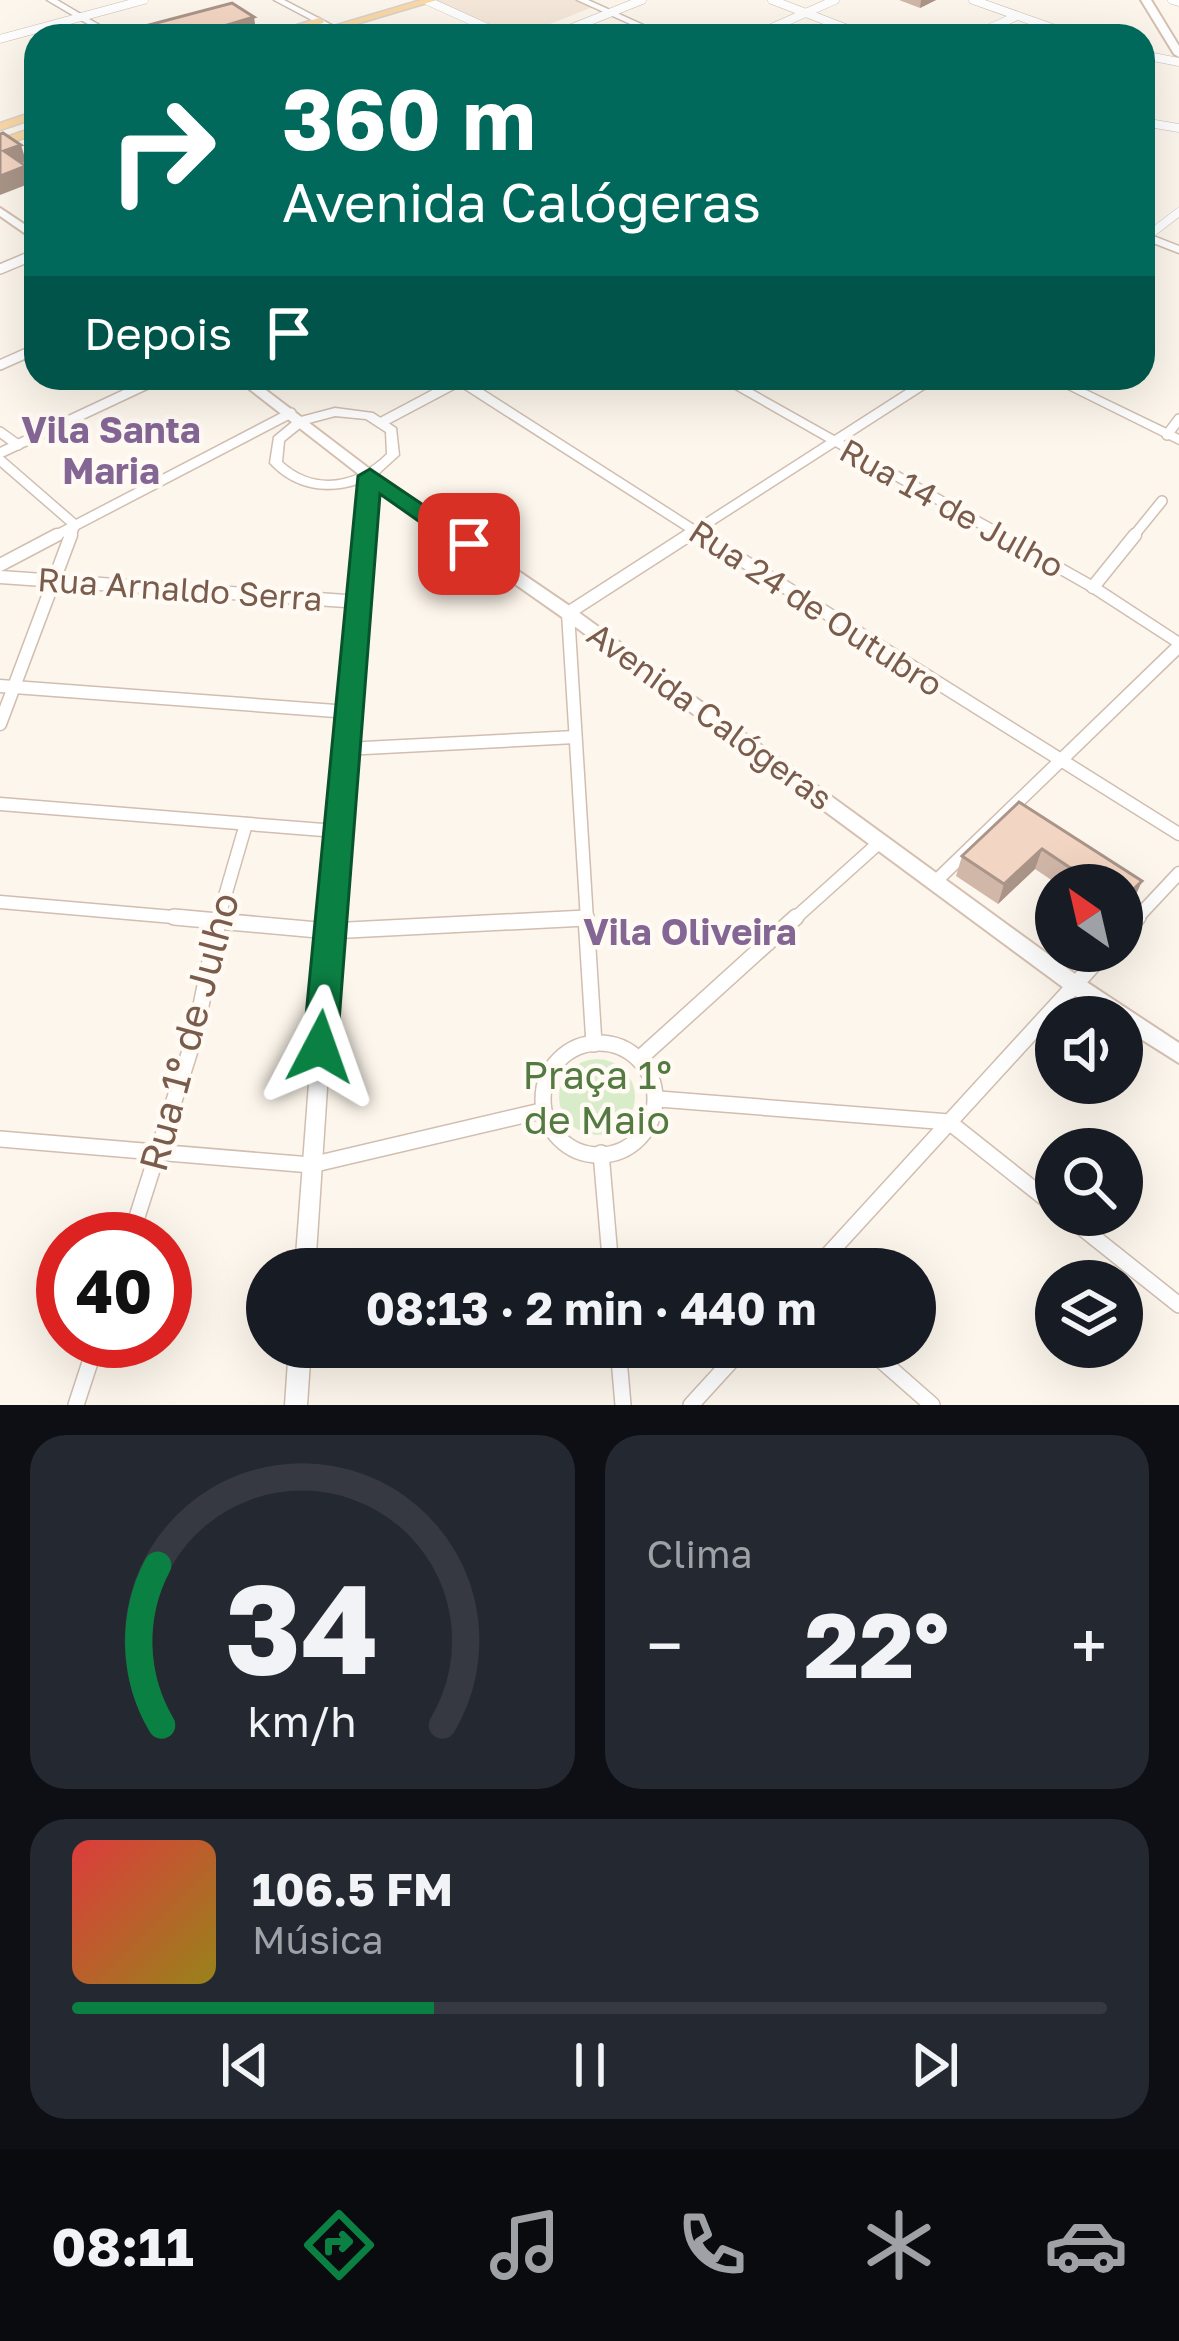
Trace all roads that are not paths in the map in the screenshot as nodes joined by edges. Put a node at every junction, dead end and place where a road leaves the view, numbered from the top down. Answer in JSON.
{"nodes":[{"id":1,"x":51,"y":0,"type":"edge"},
{"id":2,"x":144,"y":0,"type":"edge"},
{"id":3,"x":278,"y":0,"type":"edge"},
{"id":4,"x":393,"y":0,"type":"edge"},
{"id":5,"x":430,"y":0,"type":"edge"},
{"id":6,"x":581,"y":0,"type":"edge"},
{"id":7,"x":642,"y":0,"type":"edge"},
{"id":8,"x":772,"y":0,"type":"edge"},
{"id":9,"x":835,"y":0,"type":"edge"},
{"id":10,"x":973,"y":0,"type":"edge"},
{"id":11,"x":1145,"y":0,"type":"edge"},
{"id":12,"x":610,"y":13,"type":"junction"},
{"id":13,"x":806,"y":13,"type":"junction"},
{"id":14,"x":1018,"y":16,"type":"junction"},
{"id":15,"x":82,"y":17,"type":"junction"},
{"id":16,"x":319,"y":21,"type":"junction"},
{"id":17,"x":55,"y":24,"type":"edge"},
{"id":18,"x":94,"y":24,"type":"edge"},
{"id":19,"x":309,"y":24,"type":"edge"},
{"id":20,"x":325,"y":24,"type":"edge"},
{"id":21,"x":347,"y":24,"type":"edge"},
{"id":22,"x":480,"y":24,"type":"edge"},
{"id":23,"x":582,"y":24,"type":"edge"},
{"id":24,"x":636,"y":24,"type":"edge"},
{"id":25,"x":781,"y":24,"type":"edge"},
{"id":26,"x":835,"y":24,"type":"edge"},
{"id":27,"x":1000,"y":24,"type":"edge"},
{"id":28,"x":1041,"y":24,"type":"edge"},
{"id":29,"x":1179,"y":58,"type":"edge"},
{"id":30,"x":135,"y":390,"type":"edge"},
{"id":31,"x":259,"y":390,"type":"edge"},
{"id":32,"x":441,"y":390,"type":"edge"},
{"id":33,"x":478,"y":390,"type":"edge"},
{"id":34,"x":743,"y":390,"type":"edge"},
{"id":35,"x":915,"y":390,"type":"edge"},
{"id":36,"x":1077,"y":390,"type":"edge"},
{"id":37,"x":296,"y":417,"type":"junction"},
{"id":38,"x":1179,"y":419,"type":"edge"},
{"id":39,"x":382,"y":422,"type":"junction"},
{"id":40,"x":0,"y":432,"type":"edge"},
{"id":41,"x":1173,"y":437,"type":"edge"},
{"id":42,"x":836,"y":442,"type":"junction"},
{"id":43,"x":18,"y":445,"type":"junction"},
{"id":44,"x":0,"y":457,"type":"edge"},
{"id":45,"x":370,"y":476,"type":"junction"},
{"id":46,"x":1162,"y":501,"type":"dead end"},
{"id":47,"x":75,"y":526,"type":"junction"},
{"id":48,"x":696,"y":531,"type":"junction"},
{"id":49,"x":0,"y":565,"type":"edge"},
{"id":50,"x":0,"y":577,"type":"edge"},
{"id":51,"x":52,"y":580,"type":"junction"},
{"id":52,"x":1093,"y":587,"type":"junction"},
{"id":53,"x":360,"y":602,"type":"junction"},
{"id":54,"x":568,"y":613,"type":"junction"},
{"id":55,"x":1179,"y":645,"type":"edge"},
{"id":56,"x":6,"y":686,"type":"edge"},
{"id":57,"x":349,"y":712,"type":"junction"},
{"id":58,"x":0,"y":724,"type":"edge"},
{"id":59,"x":575,"y":737,"type":"junction"},
{"id":60,"x":345,"y":749,"type":"junction"},
{"id":61,"x":1058,"y":761,"type":"junction"},
{"id":62,"x":0,"y":804,"type":"edge"},
{"id":63,"x":246,"y":824,"type":"junction"},
{"id":64,"x":337,"y":831,"type":"junction"},
{"id":65,"x":1179,"y":834,"type":"edge"},
{"id":66,"x":881,"y":842,"type":"junction"},
{"id":67,"x":1179,"y":873,"type":"edge"},
{"id":68,"x":936,"y":881,"type":"junction"},
{"id":69,"x":0,"y":902,"type":"edge"},
{"id":70,"x":1143,"y":912,"type":"edge"},
{"id":71,"x":586,"y":918,"type":"junction"},
{"id":72,"x":218,"y":923,"type":"junction"},
{"id":73,"x":329,"y":931,"type":"junction"},
{"id":74,"x":1087,"y":972,"type":"edge"},
{"id":75,"x":1075,"y":985,"type":"junction"},
{"id":76,"x":594,"y":1044,"type":"junction"},
{"id":77,"x":1179,"y":1054,"type":"edge"},
{"id":78,"x":639,"y":1059,"type":"junction"},
{"id":79,"x":659,"y":1100,"type":"junction"},
{"id":80,"x":541,"y":1111,"type":"junction"},
{"id":81,"x":949,"y":1122,"type":"junction"},
{"id":82,"x":0,"y":1138,"type":"edge"},
{"id":83,"x":602,"y":1153,"type":"junction"},
{"id":84,"x":158,"y":1154,"type":"junction"},
{"id":85,"x":311,"y":1165,"type":"junction"},
{"id":86,"x":1035,"y":1190,"type":"edge"},
{"id":87,"x":139,"y":1212,"type":"edge"},
{"id":88,"x":1092,"y":1236,"type":"edge"},
{"id":89,"x":306,"y":1248,"type":"edge"},
{"id":90,"x":609,"y":1248,"type":"edge"},
{"id":91,"x":834,"y":1248,"type":"edge"},
{"id":92,"x":1179,"y":1305,"type":"edge"},
{"id":93,"x":88,"y":1368,"type":"edge"},
{"id":94,"x":299,"y":1368,"type":"edge"},
{"id":95,"x":620,"y":1368,"type":"edge"},
{"id":96,"x":725,"y":1368,"type":"edge"},
{"id":97,"x":890,"y":1368,"type":"edge"},
{"id":98,"x":76,"y":1405,"type":"edge"},
{"id":99,"x":296,"y":1405,"type":"edge"},
{"id":100,"x":623,"y":1405,"type":"edge"},
{"id":101,"x":691,"y":1405,"type":"edge"},
{"id":102,"x":932,"y":1405,"type":"edge"}],
"edges":[{"from":1,"to":15,"type":"street"},
{"from":2,"to":15,"type":"street"},
{"from":3,"to":16,"type":"street"},
{"from":4,"to":16,"type":"main road"},
{"from":5,"to":21,"type":"main road"},
{"from":5,"to":22,"type":"street"},
{"from":6,"to":12,"type":"street"},
{"from":7,"to":12,"type":"street"},
{"from":8,"to":13,"type":"street"},
{"from":9,"to":13,"type":"street"},
{"from":10,"to":14,"type":"street"},
{"from":11,"to":29,"type":"main road"},
{"from":12,"to":23,"type":"street"},
{"from":12,"to":24,"type":"street"},
{"from":13,"to":25,"type":"street"},
{"from":13,"to":26,"type":"street"},
{"from":14,"to":27,"type":"street"},
{"from":14,"to":28,"type":"street"},
{"from":15,"to":17,"type":"street"},
{"from":15,"to":18,"type":"street"},
{"from":16,"to":19,"type":"main road"},
{"from":16,"to":20,"type":"street"},
{"from":30,"to":43,"type":"street"},
{"from":31,"to":37,"type":"main road","name":"Avenida Calógeras"},
{"from":32,"to":39,"type":"street"},
{"from":33,"to":48,"type":"street","name":"Rua 24 de Outubro"},
{"from":34,"to":42,"type":"street","name":"Rua 14 de Julho"},
{"from":35,"to":42,"type":"street"},
{"from":36,"to":41,"type":"street"},
{"from":37,"to":39,"type":"street"},
{"from":37,"to":45,"type":"main road","name":"Avenida Calógeras"},
{"from":37,"to":45,"type":"street"},
{"from":37,"to":47,"type":"street"},
{"from":38,"to":41,"type":"street"},
{"from":39,"to":45,"type":"street"},
{"from":40,"to":43,"type":"street"},
{"from":42,"to":48,"type":"street"},
{"from":42,"to":52,"type":"street","name":"Rua 14 de Julho"},
{"from":43,"to":44,"type":"street"},
{"from":44,"to":47,"type":"street"},
{"from":45,"to":53,"type":"street"},
{"from":45,"to":54,"type":"main road","name":"Avenida Calógeras"},
{"from":46,"to":52,"type":"street"},
{"from":47,"to":49,"type":"street"},
{"from":47,"to":51,"type":"street"},
{"from":48,"to":54,"type":"street"},
{"from":48,"to":61,"type":"street","name":"Rua 24 de Outubro"},
{"from":50,"to":51,"type":"street","name":"Rua Arnaldo Serra"},
{"from":51,"to":53,"type":"street","name":"Rua Arnaldo Serra"},
{"from":51,"to":56,"type":"street"},
{"from":52,"to":55,"type":"street","name":"Rua 14 de Julho"},
{"from":53,"to":57,"type":"street"},
{"from":54,"to":59,"type":"street"},
{"from":54,"to":66,"type":"main road","name":"Avenida Calógeras"},
{"from":55,"to":61,"type":"street"},
{"from":56,"to":57,"type":"street"},
{"from":56,"to":58,"type":"street"},
{"from":57,"to":60,"type":"street"},
{"from":59,"to":60,"type":"street"},
{"from":59,"to":71,"type":"street"},
{"from":60,"to":64,"type":"street"},
{"from":61,"to":65,"type":"street","name":"Rua 24 de Outubro"},
{"from":61,"to":68,"type":"street"},
{"from":62,"to":63,"type":"street"},
{"from":63,"to":64,"type":"street"},
{"from":63,"to":72,"type":"street","name":"Rua 1º de Julho"},
{"from":64,"to":73,"type":"street"},
{"from":66,"to":68,"type":"main road","name":"Avenida Calógeras"},
{"from":66,"to":78,"type":"street"},
{"from":67,"to":70,"type":"street"},
{"from":68,"to":75,"type":"main road","name":"Avenida Calógeras"},
{"from":69,"to":72,"type":"street"},
{"from":71,"to":73,"type":"street"},
{"from":71,"to":76,"type":"street"},
{"from":72,"to":73,"type":"street"},
{"from":72,"to":84,"type":"street","name":"Rua 1º de Julho"},
{"from":73,"to":85,"type":"street"},
{"from":74,"to":75,"type":"street"},
{"from":75,"to":77,"type":"main road","name":"Avenida Calógeras"},
{"from":75,"to":81,"type":"street"},
{"from":76,"to":78,"type":"street"},
{"from":76,"to":80,"type":"street"},
{"from":78,"to":79,"type":"street"},
{"from":79,"to":81,"type":"street"},
{"from":79,"to":83,"type":"street"},
{"from":80,"to":83,"type":"street"},
{"from":80,"to":85,"type":"street"},
{"from":81,"to":86,"type":"street"},
{"from":81,"to":91,"type":"street"},
{"from":82,"to":84,"type":"street"},
{"from":83,"to":90,"type":"street"},
{"from":84,"to":85,"type":"street"},
{"from":84,"to":87,"type":"street","name":"Rua 1º de Julho"},
{"from":85,"to":89,"type":"street"},
{"from":88,"to":92,"type":"street"},
{"from":93,"to":98,"type":"street"},
{"from":94,"to":99,"type":"street"},
{"from":95,"to":100,"type":"street"},
{"from":96,"to":101,"type":"street"},
{"from":97,"to":102,"type":"street"}]}
